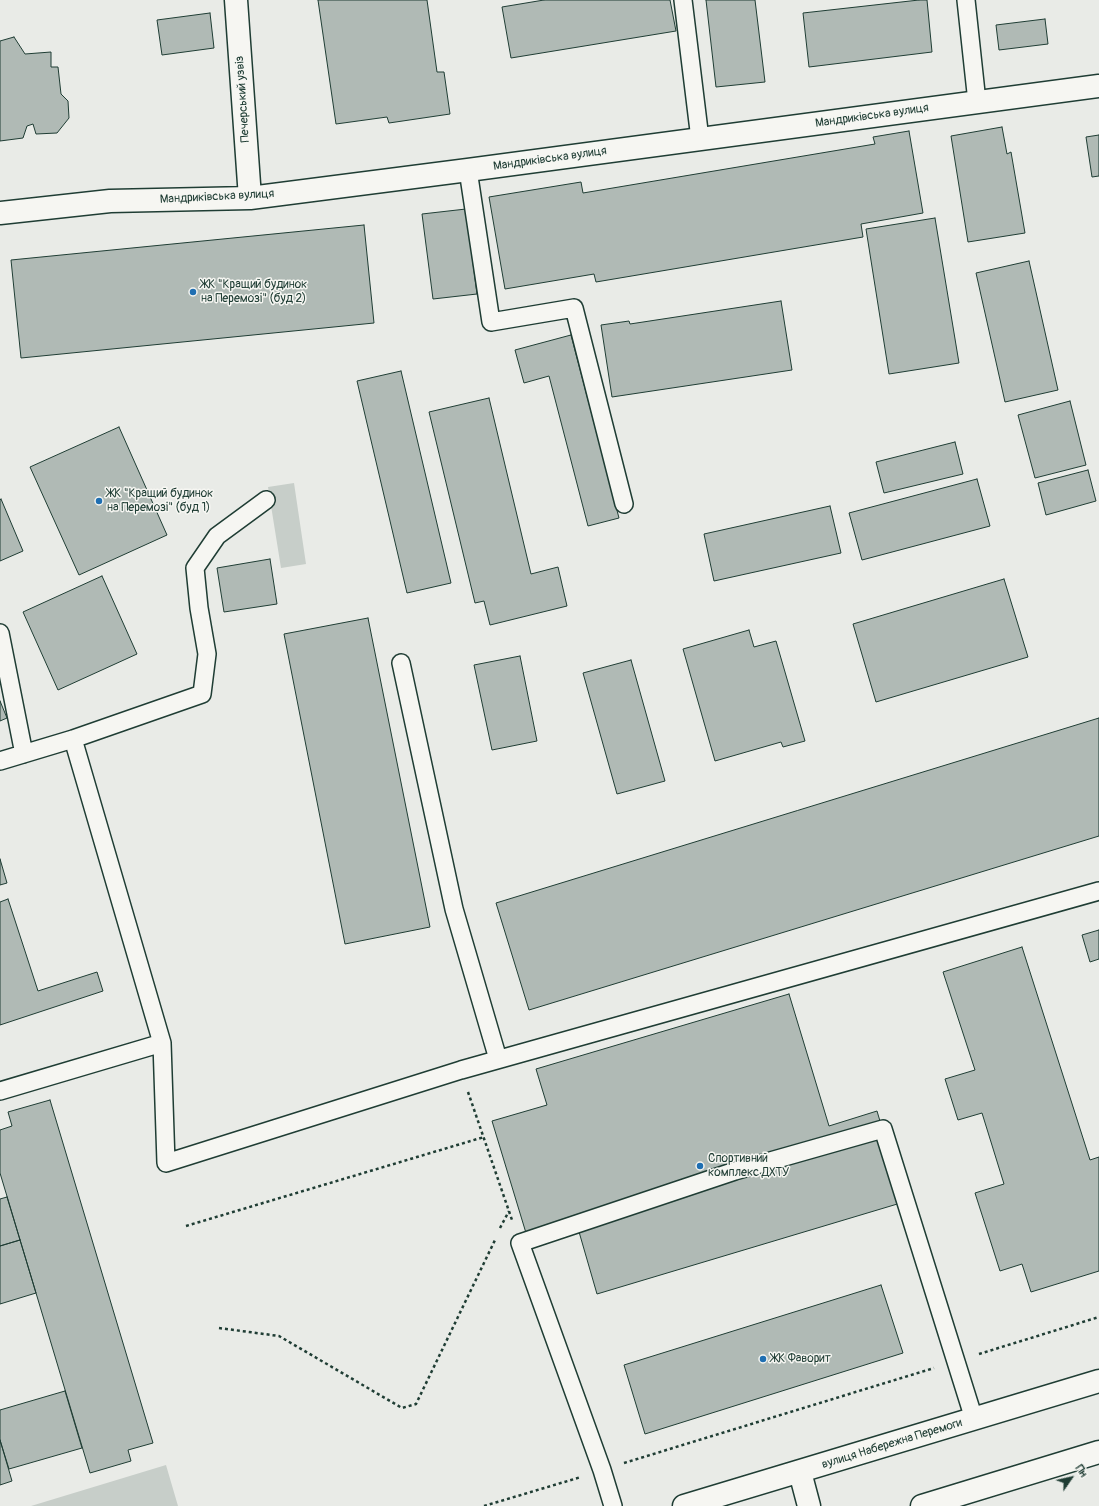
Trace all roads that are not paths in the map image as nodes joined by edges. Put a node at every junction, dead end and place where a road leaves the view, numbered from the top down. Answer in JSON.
{"nodes":[{"id":1,"x":236,"y":0,"type":"edge"},
{"id":2,"x":683,"y":0,"type":"edge"},
{"id":3,"x":966,"y":0,"type":"edge"},
{"id":4,"x":1099,"y":86,"type":"edge"},
{"id":5,"x":977,"y":102,"type":"junction"},
{"id":6,"x":700,"y":139,"type":"junction"},
{"id":7,"x":468,"y":170,"type":"junction"},
{"id":8,"x":250,"y":198,"type":"junction"},
{"id":9,"x":0,"y":213,"type":"edge"},
{"id":10,"x":266,"y":500,"type":"dead end"},
{"id":11,"x":624,"y":504,"type":"dead end"},
{"id":12,"x":0,"y":633,"type":"edge"},
{"id":13,"x":401,"y":663,"type":"dead end"},
{"id":14,"x":73,"y":739,"type":"junction"},
{"id":15,"x":24,"y":754,"type":"junction"},
{"id":16,"x":0,"y":761,"type":"edge"},
{"id":17,"x":1099,"y":891,"type":"edge"},
{"id":18,"x":162,"y":1043,"type":"junction"},
{"id":19,"x":498,"y":1059,"type":"junction"},
{"id":20,"x":0,"y":1091,"type":"edge"},
{"id":21,"x":1099,"y":1381,"type":"edge"},
{"id":22,"x":974,"y":1419,"type":"junction"},
{"id":23,"x":1099,"y":1452,"type":"edge"},
{"id":24,"x":800,"y":1472,"type":"junction"},
{"id":25,"x":613,"y":1506,"type":"edge"},
{"id":26,"x":684,"y":1506,"type":"edge"},
{"id":27,"x":809,"y":1506,"type":"edge"},
{"id":28,"x":922,"y":1506,"type":"edge"}],
"edges":[{"from":1,"to":8,"type":"street","name":"Печерський узвіз"},
{"from":2,"to":6,"type":"lane"},
{"from":3,"to":5,"type":"lane"},
{"from":4,"to":5,"type":"street","name":"Мандриківська вулиця"},
{"from":5,"to":6,"type":"street","name":"Мандриківська вулиця"},
{"from":6,"to":7,"type":"street","name":"Мандриківська вулиця"},
{"from":7,"to":8,"type":"street","name":"Мандриківська вулиця"},
{"from":7,"to":11,"type":"lane"},
{"from":8,"to":9,"type":"street","name":"Мандриківська вулиця"},
{"from":10,"to":14,"type":"lane"},
{"from":12,"to":15,"type":"lane"},
{"from":13,"to":19,"type":"lane"},
{"from":14,"to":15,"type":"lane"},
{"from":14,"to":18,"type":"lane"},
{"from":15,"to":16,"type":"lane"},
{"from":17,"to":19,"type":"lane"},
{"from":18,"to":19,"type":"lane"},
{"from":18,"to":20,"type":"lane"},
{"from":21,"to":22,"type":"street","name":"вулиця Набережна Перемоги"},
{"from":22,"to":24,"type":"street","name":"вулиця Набережна Перемоги"},
{"from":22,"to":25,"type":"lane"},
{"from":23,"to":28,"type":"street"},
{"from":24,"to":26,"type":"street","name":"вулиця Набережна Перемоги"},
{"from":24,"to":27,"type":"street"}]}
